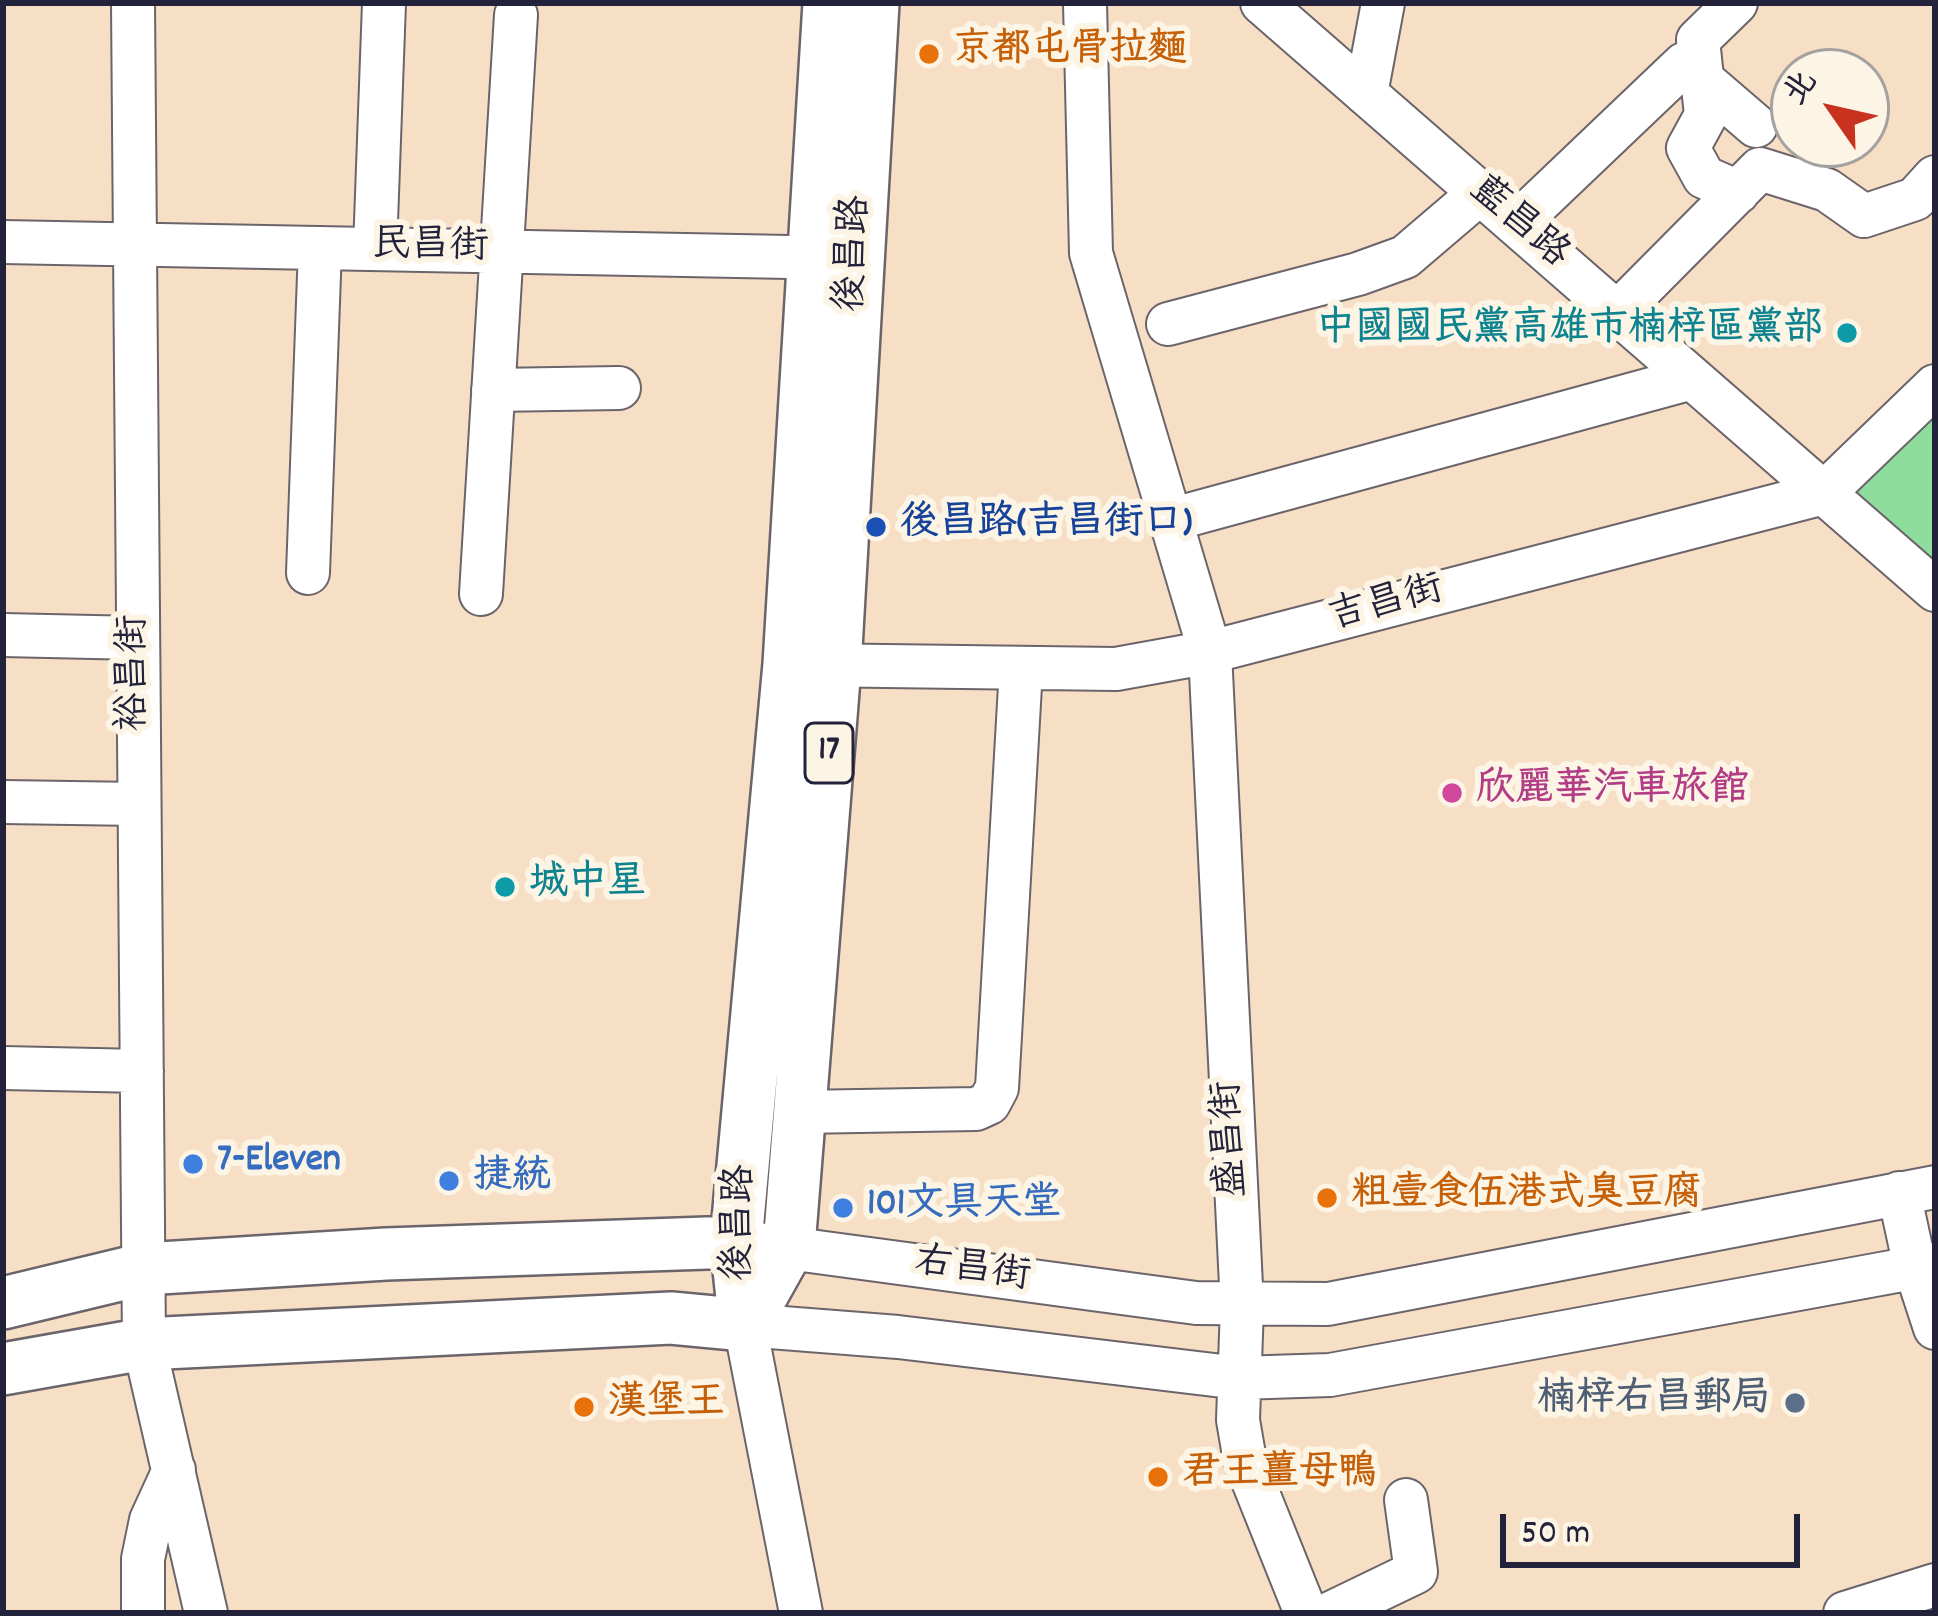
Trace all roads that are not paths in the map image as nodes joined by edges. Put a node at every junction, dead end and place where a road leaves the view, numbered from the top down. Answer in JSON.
{"nodes":[{"id":1,"x":133,"y":3,"type":"edge"},
{"id":2,"x":384,"y":3,"type":"edge"},
{"id":3,"x":829,"y":3,"type":"edge"},
{"id":4,"x":872,"y":3,"type":"edge"},
{"id":5,"x":1084,"y":3,"type":"edge"},
{"id":6,"x":1262,"y":3,"type":"edge"},
{"id":7,"x":1383,"y":3,"type":"edge"},
{"id":8,"x":1736,"y":3,"type":"edge"},
{"id":9,"x":516,"y":15,"type":"dead end"},
{"id":10,"x":1366,"y":94,"type":"junction"},
{"id":11,"x":1756,"y":126,"type":"dead end"},
{"id":12,"x":1935,"y":178,"type":"edge"},
{"id":13,"x":1738,"y":192,"type":"junction"},
{"id":14,"x":1480,"y":193,"type":"junction"},
{"id":15,"x":1516,"y":224,"type":"junction"},
{"id":16,"x":3,"y":242,"type":"edge"},
{"id":17,"x":135,"y":244,"type":"junction"},
{"id":18,"x":320,"y":248,"type":"junction"},
{"id":19,"x":375,"y":249,"type":"junction"},
{"id":20,"x":502,"y":251,"type":"junction"},
{"id":21,"x":835,"y":258,"type":"junction"},
{"id":22,"x":1617,"y":313,"type":"junction"},
{"id":23,"x":1168,"y":324,"type":"dead end"},
{"id":24,"x":1691,"y":378,"type":"junction"},
{"id":25,"x":1935,"y":386,"type":"edge"},
{"id":26,"x":619,"y":388,"type":"dead end"},
{"id":27,"x":494,"y":390,"type":"junction"},
{"id":28,"x":1824,"y":493,"type":"junction"},
{"id":29,"x":1170,"y":520,"type":"junction"},
{"id":30,"x":308,"y":573,"type":"dead end"},
{"id":31,"x":1935,"y":590,"type":"edge"},
{"id":32,"x":481,"y":594,"type":"dead end"},
{"id":33,"x":3,"y":634,"type":"edge"},
{"id":34,"x":138,"y":638,"type":"junction"},
{"id":35,"x":1210,"y":652,"type":"junction"},
{"id":36,"x":812,"y":665,"type":"junction"},
{"id":37,"x":1021,"y":668,"type":"junction"},
{"id":38,"x":3,"y":802,"type":"edge"},
{"id":39,"x":140,"y":804,"type":"junction"},
{"id":40,"x":3,"y":1068,"type":"edge"},
{"id":41,"x":142,"y":1071,"type":"junction"},
{"id":42,"x":800,"y":1112,"type":"junction"},
{"id":43,"x":1917,"y":1190,"type":"edge"},
{"id":44,"x":736,"y":1242,"type":"junction"},
{"id":45,"x":789,"y":1246,"type":"junction"},
{"id":46,"x":1925,"y":1266,"type":"edge"},
{"id":47,"x":144,"y":1269,"type":"junction"},
{"id":48,"x":3,"y":1303,"type":"edge"},
{"id":49,"x":1242,"y":1306,"type":"junction"},
{"id":50,"x":745,"y":1325,"type":"junction"},
{"id":51,"x":1935,"y":1328,"type":"edge"},
{"id":52,"x":144,"y":1344,"type":"junction"},
{"id":53,"x":3,"y":1369,"type":"edge"},
{"id":54,"x":1239,"y":1378,"type":"junction"},
{"id":55,"x":173,"y":1470,"type":"junction"},
{"id":56,"x":1406,"y":1500,"type":"dead end"},
{"id":57,"x":1935,"y":1585,"type":"edge"},
{"id":58,"x":143,"y":1613,"type":"edge"},
{"id":59,"x":206,"y":1613,"type":"edge"},
{"id":60,"x":801,"y":1613,"type":"edge"},
{"id":61,"x":1306,"y":1613,"type":"edge"},
{"id":62,"x":1331,"y":1613,"type":"edge"},
{"id":63,"x":1845,"y":1613,"type":"edge"}],
"edges":[{"from":1,"to":17,"type":"street","name":"裕昌街"},
{"from":2,"to":19,"type":"street"},
{"from":3,"to":21,"type":"main road","name":"後昌路","number":"17"},
{"from":4,"to":21,"type":"main road","name":"後昌路","number":"17"},
{"from":5,"to":29,"type":"street","name":"盛昌街"},
{"from":6,"to":10,"type":"street","name":"藍昌路"},
{"from":7,"to":10,"type":"street"},
{"from":8,"to":13,"type":"street"},
{"from":9,"to":20,"type":"street"},
{"from":10,"to":14,"type":"street","name":"藍昌路"},
{"from":11,"to":15,"type":"street"},
{"from":12,"to":13,"type":"street"},
{"from":13,"to":22,"type":"street"},
{"from":14,"to":15,"type":"street","name":"藍昌路"},
{"from":14,"to":23,"type":"street"},
{"from":15,"to":22,"type":"street","name":"藍昌路"},
{"from":16,"to":17,"type":"street","name":"民昌街"},
{"from":17,"to":18,"type":"street","name":"民昌街"},
{"from":17,"to":34,"type":"street","name":"裕昌街"},
{"from":18,"to":19,"type":"street","name":"民昌街"},
{"from":18,"to":30,"type":"street"},
{"from":19,"to":20,"type":"street","name":"民昌街"},
{"from":20,"to":21,"type":"street","name":"民昌街"},
{"from":20,"to":27,"type":"street"},
{"from":21,"to":36,"type":"main road","name":"後昌路","number":"17"},
{"from":22,"to":24,"type":"street","name":"藍昌路"},
{"from":24,"to":28,"type":"street","name":"藍昌路"},
{"from":24,"to":29,"type":"street"},
{"from":25,"to":28,"type":"street","name":"吉昌街"},
{"from":26,"to":27,"type":"street"},
{"from":27,"to":32,"type":"street"},
{"from":28,"to":31,"type":"street","name":"藍昌路"},
{"from":28,"to":35,"type":"street","name":"吉昌街"},
{"from":29,"to":35,"type":"street","name":"盛昌街"},
{"from":33,"to":34,"type":"street"},
{"from":34,"to":39,"type":"street","name":"裕昌街"},
{"from":35,"to":37,"type":"street","name":"吉昌街"},
{"from":35,"to":49,"type":"street","name":"盛昌街"},
{"from":36,"to":37,"type":"street","name":"吉昌街"},
{"from":36,"to":42,"type":"main road","name":"後昌路","number":"17"},
{"from":36,"to":44,"type":"main road","name":"後昌路","number":"17"},
{"from":37,"to":42,"type":"street"},
{"from":38,"to":39,"type":"street"},
{"from":39,"to":41,"type":"street","name":"裕昌街"},
{"from":40,"to":41,"type":"street"},
{"from":41,"to":47,"type":"street","name":"裕昌街"},
{"from":42,"to":45,"type":"main road","name":"後昌路","number":"17"},
{"from":43,"to":46,"type":"street"},
{"from":43,"to":49,"type":"street","name":"右昌街"},
{"from":44,"to":45,"type":"street","name":"右昌街"},
{"from":44,"to":47,"type":"main road","name":"右昌街"},
{"from":44,"to":50,"type":"main road","name":"後昌路","number":"17"},
{"from":45,"to":49,"type":"street","name":"右昌街"},
{"from":45,"to":50,"type":"main road","name":"後昌路","number":"17"},
{"from":46,"to":51,"type":"street"},
{"from":46,"to":54,"type":"street","name":"右昌街"},
{"from":47,"to":48,"type":"main road","name":"右昌街"},
{"from":47,"to":52,"type":"street","name":"裕昌街"},
{"from":49,"to":54,"type":"street","name":"盛昌街"},
{"from":50,"to":52,"type":"main road","name":"右昌街"},
{"from":50,"to":54,"type":"street","name":"右昌街"},
{"from":50,"to":60,"type":"street"},
{"from":52,"to":53,"type":"main road","name":"右昌街"},
{"from":52,"to":55,"type":"street","name":"裕昌街"},
{"from":54,"to":61,"type":"street","name":"盛昌街"},
{"from":55,"to":58,"type":"street"},
{"from":55,"to":59,"type":"street","name":"裕昌街"},
{"from":56,"to":62,"type":"street"},
{"from":57,"to":63,"type":"street"}]}
